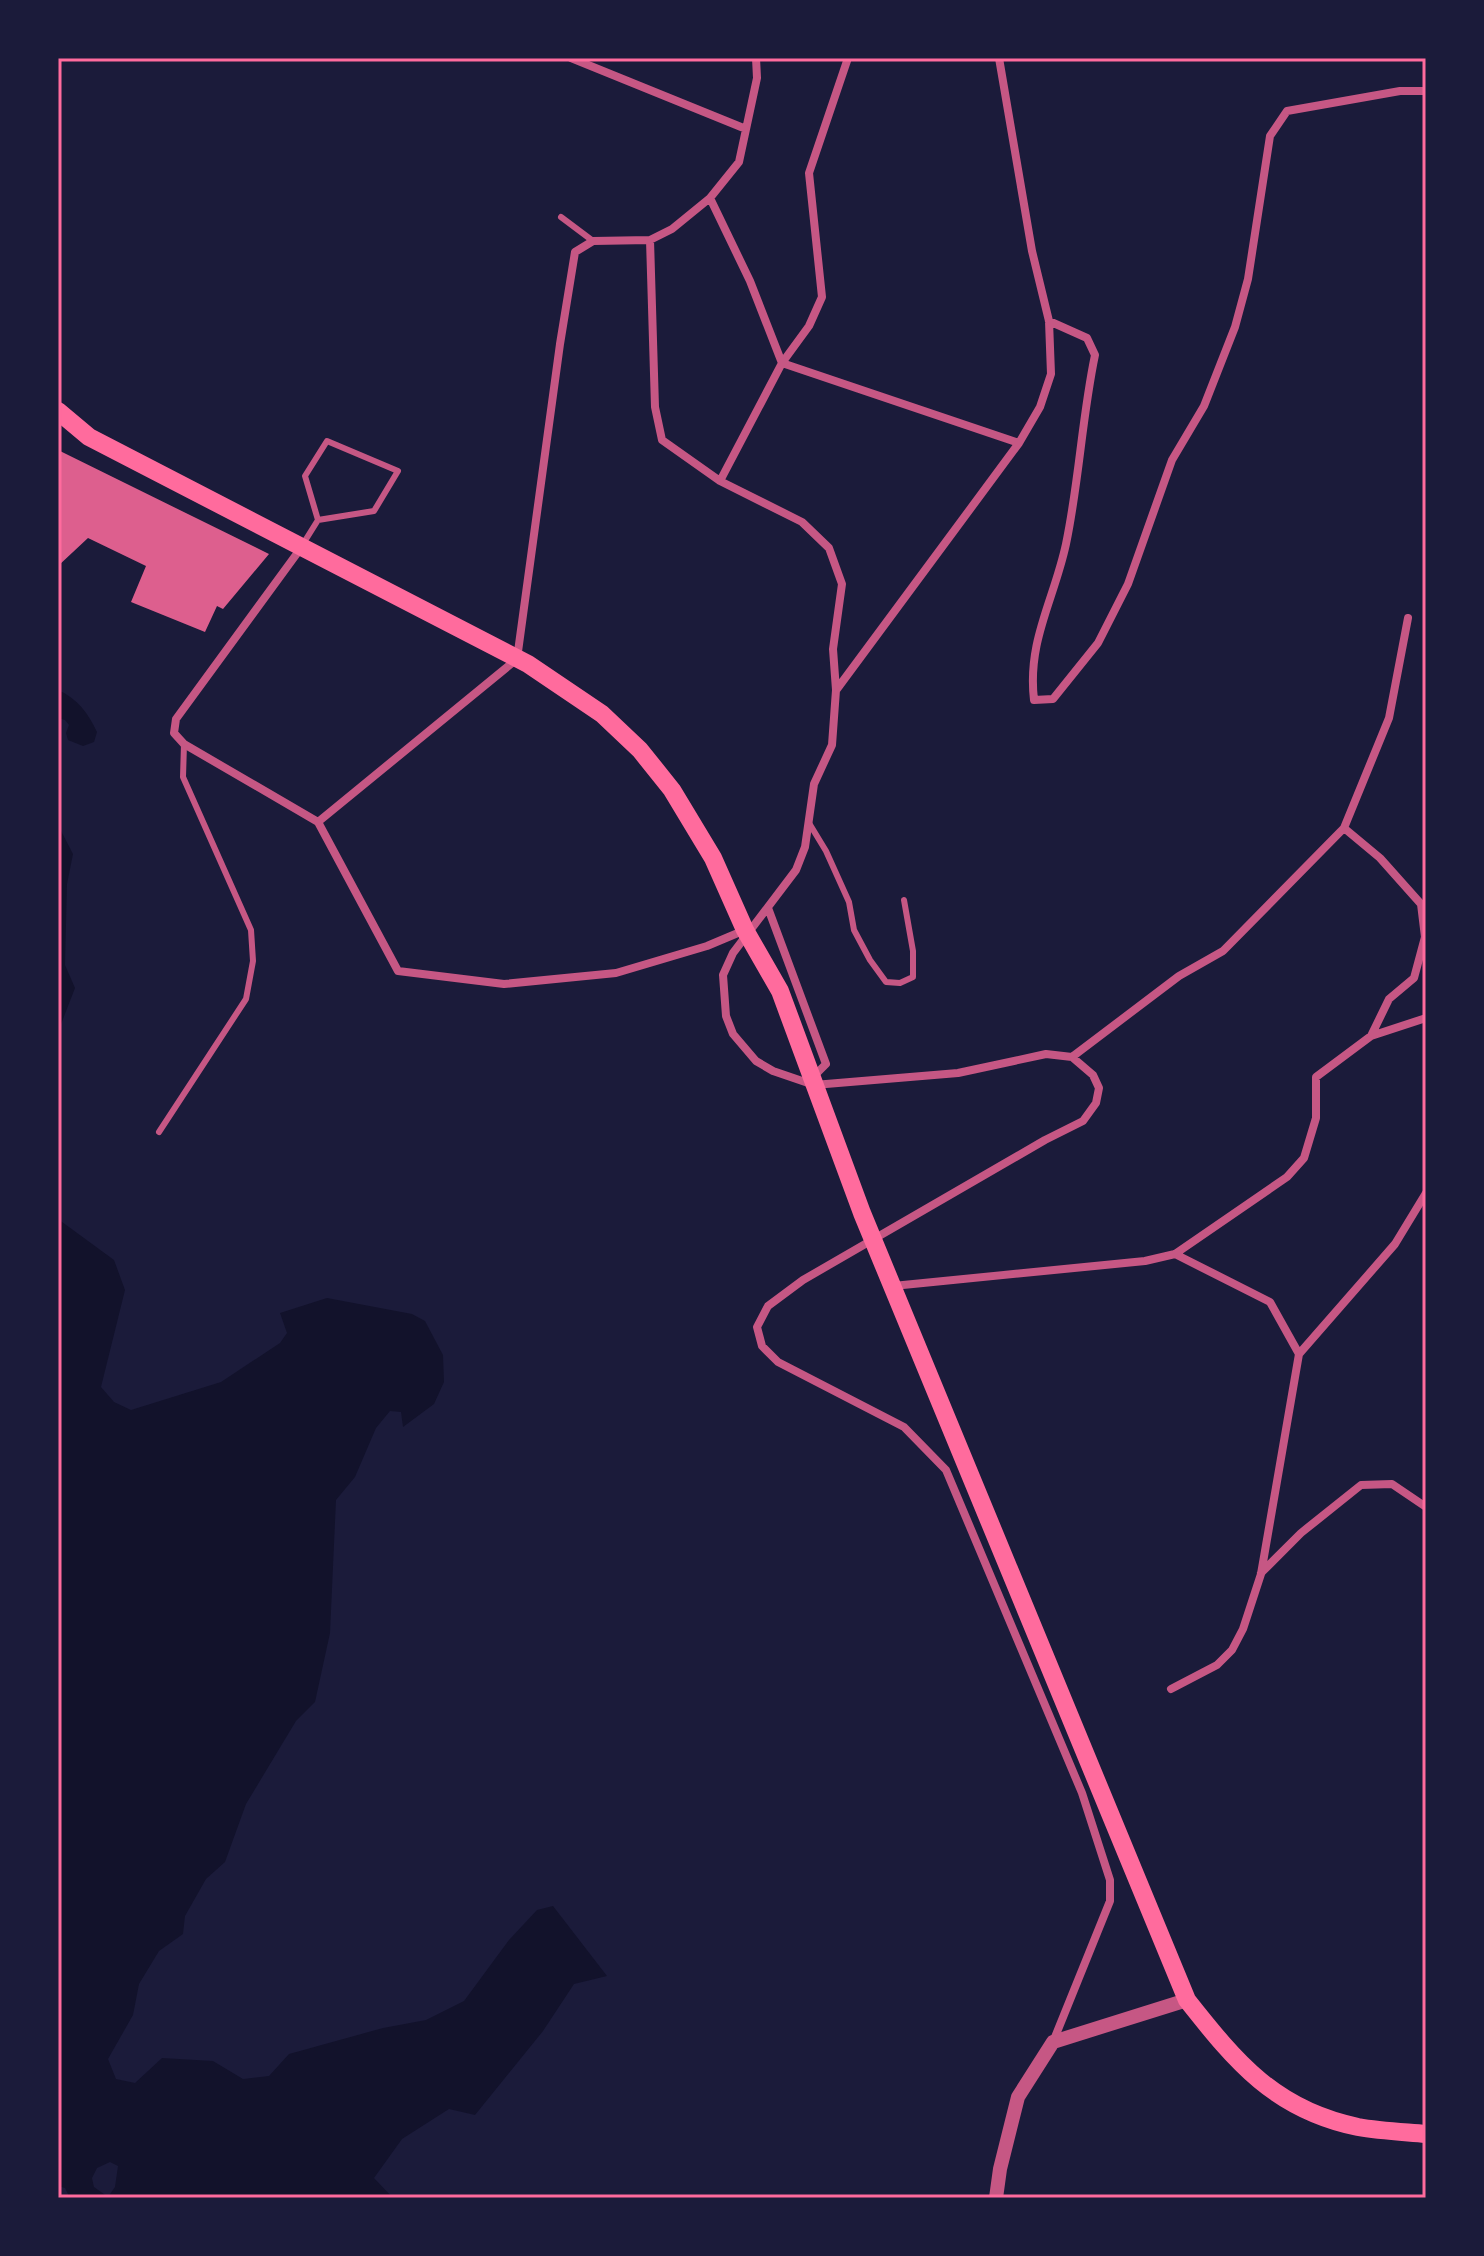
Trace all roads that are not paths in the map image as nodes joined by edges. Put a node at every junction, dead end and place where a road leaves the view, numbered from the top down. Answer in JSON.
{"nodes":[{"id":1,"x":571,"y":58,"type":"edge"},
{"id":2,"x":756,"y":58,"type":"edge"},
{"id":3,"x":848,"y":58,"type":"edge"},
{"id":4,"x":999,"y":58,"type":"edge"},
{"id":5,"x":1426,"y":91,"type":"edge"},
{"id":6,"x":746,"y":129,"type":"junction"},
{"id":7,"x":710,"y":198,"type":"junction"},
{"id":8,"x":561,"y":217,"type":"dead end"},
{"id":9,"x":650,"y":240,"type":"junction"},
{"id":10,"x":593,"y":241,"type":"junction"},
{"id":11,"x":1049,"y":321,"type":"junction"},
{"id":12,"x":782,"y":363,"type":"junction"},
{"id":13,"x":58,"y":411,"type":"edge"},
{"id":14,"x":1019,"y":443,"type":"junction"},
{"id":15,"x":720,"y":481,"type":"junction"},
{"id":16,"x":318,"y":520,"type":"junction"},
{"id":17,"x":301,"y":548,"type":"junction"},
{"id":18,"x":1408,"y":618,"type":"dead end"},
{"id":19,"x":517,"y":659,"type":"junction"},
{"id":20,"x":836,"y":690,"type":"junction"},
{"id":21,"x":184,"y":744,"type":"junction"},
{"id":22,"x":318,"y":822,"type":"junction"},
{"id":23,"x":809,"y":823,"type":"junction"},
{"id":24,"x":1344,"y":828,"type":"junction"},
{"id":25,"x":904,"y":900,"type":"dead end"},
{"id":26,"x":768,"y":908,"type":"junction"},
{"id":27,"x":745,"y":930,"type":"junction"},
{"id":28,"x":1426,"y":1018,"type":"edge"},
{"id":29,"x":1371,"y":1036,"type":"junction"},
{"id":30,"x":1072,"y":1057,"type":"junction"},
{"id":31,"x":813,"y":1082,"type":"junction"},
{"id":32,"x":159,"y":1132,"type":"dead end"},
{"id":33,"x":1426,"y":1193,"type":"edge"},
{"id":34,"x":1175,"y":1254,"type":"junction"},
{"id":35,"x":893,"y":1286,"type":"junction"},
{"id":36,"x":1299,"y":1354,"type":"junction"},
{"id":37,"x":1426,"y":1507,"type":"edge"},
{"id":38,"x":1261,"y":1574,"type":"junction"},
{"id":39,"x":1171,"y":1689,"type":"dead end"},
{"id":40,"x":1187,"y":2000,"type":"junction"},
{"id":41,"x":1053,"y":2042,"type":"junction"},
{"id":42,"x":1426,"y":2134,"type":"edge"},
{"id":43,"x":996,"y":2198,"type":"edge"}],
"edges":[{"from":1,"to":6,"type":"street"},
{"from":2,"to":6,"type":"street"},
{"from":3,"to":12,"type":"street"},
{"from":4,"to":11,"type":"street"},
{"from":5,"to":11,"type":"street"},
{"from":6,"to":7,"type":"street"},
{"from":7,"to":9,"type":"street"},
{"from":7,"to":12,"type":"street"},
{"from":8,"to":10,"type":"lane"},
{"from":9,"to":10,"type":"street"},
{"from":9,"to":15,"type":"street"},
{"from":10,"to":19,"type":"street"},
{"from":11,"to":14,"type":"street"},
{"from":12,"to":14,"type":"street"},
{"from":12,"to":15,"type":"street"},
{"from":13,"to":17,"type":"main road"},
{"from":14,"to":20,"type":"street"},
{"from":15,"to":20,"type":"street"},
{"from":16,"to":16,"type":"lane"},
{"from":16,"to":17,"type":"lane"},
{"from":17,"to":19,"type":"main road"},
{"from":17,"to":21,"type":"street"},
{"from":18,"to":24,"type":"street"},
{"from":19,"to":22,"type":"street"},
{"from":19,"to":27,"type":"main road"},
{"from":20,"to":23,"type":"street"},
{"from":21,"to":22,"type":"street"},
{"from":21,"to":32,"type":"lane"},
{"from":22,"to":27,"type":"street"},
{"from":23,"to":25,"type":"lane"},
{"from":23,"to":26,"type":"street"},
{"from":24,"to":29,"type":"street"},
{"from":24,"to":30,"type":"street"},
{"from":26,"to":31,"type":"street"},
{"from":26,"to":31,"type":"street"},
{"from":27,"to":31,"type":"main road"},
{"from":28,"to":29,"type":"street"},
{"from":29,"to":34,"type":"street"},
{"from":30,"to":31,"type":"street"},
{"from":30,"to":41,"type":"street"},
{"from":31,"to":35,"type":"main road"},
{"from":33,"to":36,"type":"street"},
{"from":34,"to":35,"type":"street"},
{"from":34,"to":36,"type":"street"},
{"from":35,"to":40,"type":"main road"},
{"from":36,"to":38,"type":"street"},
{"from":37,"to":38,"type":"street"},
{"from":38,"to":39,"type":"street"},
{"from":40,"to":41,"type":"street"},
{"from":40,"to":42,"type":"main road"},
{"from":41,"to":43,"type":"street"}]}
